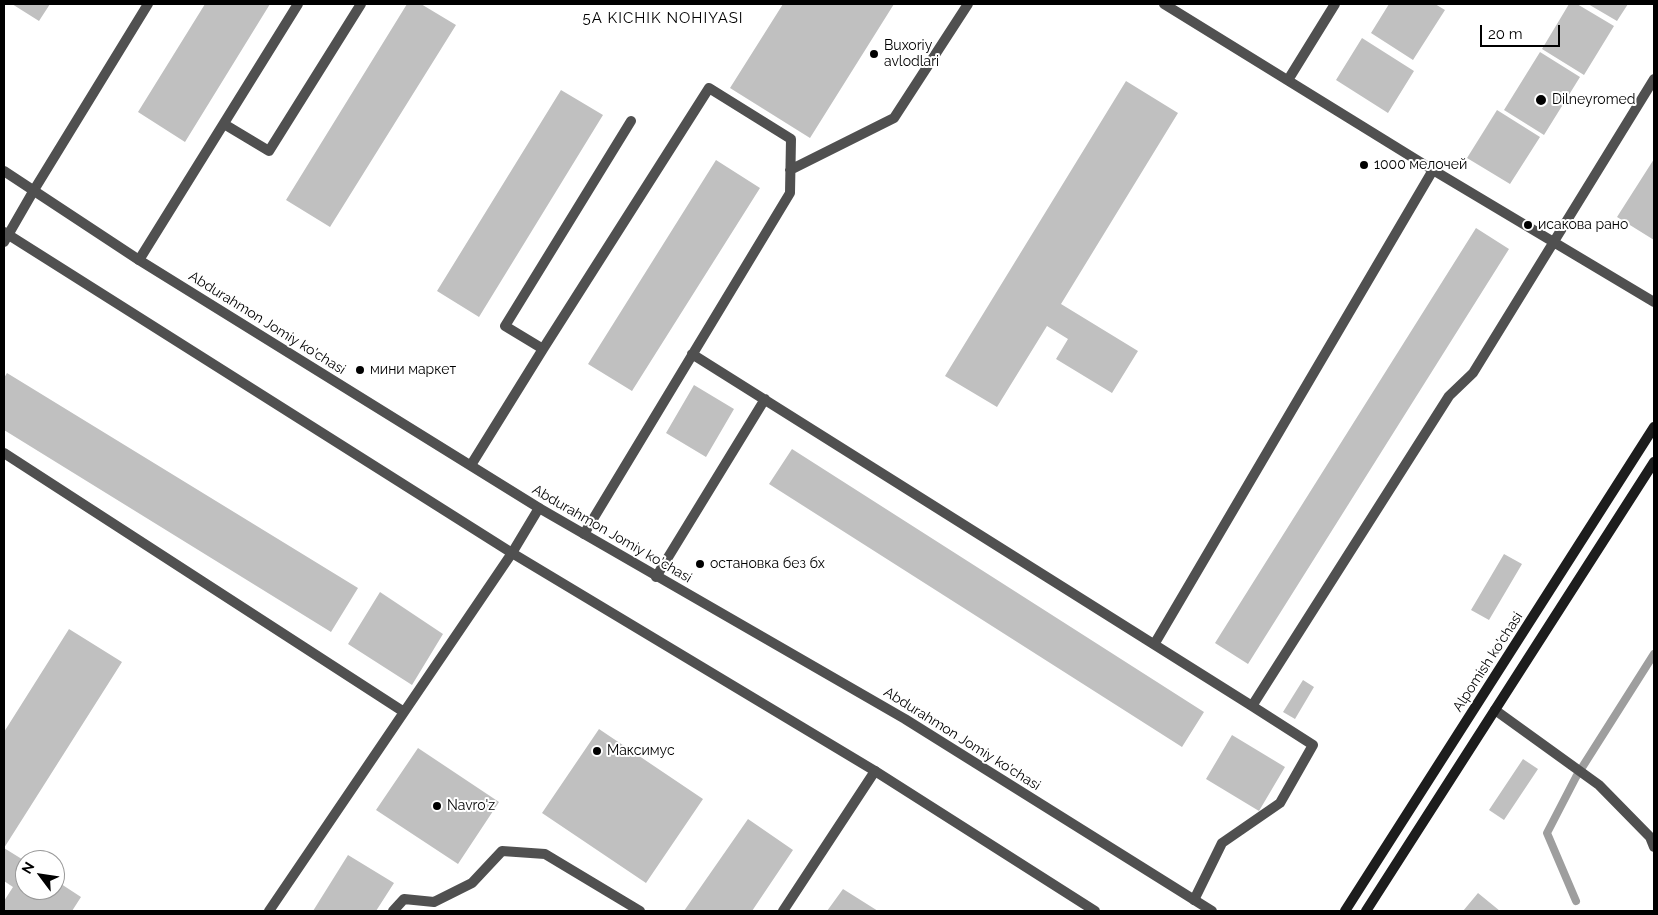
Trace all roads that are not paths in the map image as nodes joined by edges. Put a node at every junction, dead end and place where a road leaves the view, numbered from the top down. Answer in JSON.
{"nodes":[{"id":1,"x":148,"y":4,"type":"edge"},
{"id":2,"x":298,"y":4,"type":"edge"},
{"id":3,"x":361,"y":4,"type":"edge"},
{"id":4,"x":968,"y":4,"type":"edge"},
{"id":5,"x":1164,"y":4,"type":"edge"},
{"id":6,"x":1335,"y":4,"type":"edge"},
{"id":7,"x":1654,"y":79,"type":"edge"},
{"id":8,"x":1288,"y":80,"type":"junction"},
{"id":9,"x":631,"y":121,"type":"dead end"},
{"id":10,"x":224,"y":124,"type":"junction"},
{"id":11,"x":790,"y":170,"type":"junction"},
{"id":12,"x":1433,"y":170,"type":"junction"},
{"id":13,"x":4,"y":171,"type":"edge"},
{"id":14,"x":34,"y":190,"type":"junction"},
{"id":15,"x":5,"y":236,"type":"edge"},
{"id":16,"x":1553,"y":242,"type":"junction"},
{"id":17,"x":139,"y":260,"type":"junction"},
{"id":18,"x":1654,"y":302,"type":"edge"},
{"id":19,"x":542,"y":349,"type":"junction"},
{"id":20,"x":692,"y":354,"type":"junction"},
{"id":21,"x":765,"y":399,"type":"junction"},
{"id":22,"x":1654,"y":427,"type":"edge"},
{"id":23,"x":4,"y":453,"type":"edge"},
{"id":24,"x":1654,"y":462,"type":"edge"},
{"id":25,"x":471,"y":465,"type":"junction"},
{"id":26,"x":539,"y":508,"type":"junction"},
{"id":27,"x":584,"y":534,"type":"junction"},
{"id":28,"x":512,"y":553,"type":"junction"},
{"id":29,"x":656,"y":577,"type":"junction"},
{"id":30,"x":1154,"y":643,"type":"junction"},
{"id":31,"x":1252,"y":706,"type":"junction"},
{"id":32,"x":1495,"y":710,"type":"junction"},
{"id":33,"x":404,"y":712,"type":"junction"},
{"id":34,"x":875,"y":771,"type":"junction"},
{"id":35,"x":1654,"y":846,"type":"edge"},
{"id":36,"x":1194,"y":900,"type":"junction"},
{"id":37,"x":269,"y":911,"type":"edge"},
{"id":38,"x":392,"y":911,"type":"edge"},
{"id":39,"x":640,"y":911,"type":"edge"},
{"id":40,"x":783,"y":911,"type":"edge"},
{"id":41,"x":1095,"y":911,"type":"edge"},
{"id":42,"x":1212,"y":911,"type":"edge"},
{"id":43,"x":1345,"y":911,"type":"edge"},
{"id":44,"x":1366,"y":911,"type":"edge"}],
"edges":[{"from":1,"to":14,"type":"street"},
{"from":2,"to":10,"type":"street"},
{"from":3,"to":10,"type":"street"},
{"from":4,"to":11,"type":"street"},
{"from":5,"to":8,"type":"street"},
{"from":6,"to":8,"type":"street"},
{"from":7,"to":16,"type":"street"},
{"from":8,"to":12,"type":"street"},
{"from":9,"to":19,"type":"street"},
{"from":10,"to":17,"type":"street"},
{"from":11,"to":19,"type":"street"},
{"from":11,"to":20,"type":"street"},
{"from":12,"to":16,"type":"street"},
{"from":12,"to":30,"type":"street"},
{"from":13,"to":14,"type":"street","name":"Abdurahmon Jomiy ko'chasi"},
{"from":14,"to":15,"type":"street"},
{"from":14,"to":17,"type":"street","name":"Abdurahmon Jomiy ko'chasi"},
{"from":15,"to":28,"type":"street"},
{"from":16,"to":18,"type":"street"},
{"from":16,"to":31,"type":"street"},
{"from":17,"to":25,"type":"street","name":"Abdurahmon Jomiy ko'chasi"},
{"from":19,"to":25,"type":"street"},
{"from":20,"to":21,"type":"street"},
{"from":20,"to":27,"type":"street"},
{"from":21,"to":29,"type":"street"},
{"from":21,"to":30,"type":"street"},
{"from":22,"to":43,"type":"main road","name":"Alpomish ko'chasi"},
{"from":23,"to":33,"type":"street"},
{"from":24,"to":32,"type":"main road"},
{"from":25,"to":26,"type":"street","name":"Abdurahmon Jomiy ko'chasi"},
{"from":26,"to":27,"type":"street","name":"Abdurahmon Jomiy ko'chasi"},
{"from":26,"to":28,"type":"street"},
{"from":27,"to":29,"type":"street","name":"Abdurahmon Jomiy ko'chasi"},
{"from":28,"to":33,"type":"street"},
{"from":28,"to":34,"type":"street"},
{"from":29,"to":36,"type":"street","name":"Abdurahmon Jomiy ko'chasi"},
{"from":30,"to":31,"type":"street"},
{"from":31,"to":36,"type":"street"},
{"from":32,"to":35,"type":"street"},
{"from":32,"to":44,"type":"main road"},
{"from":33,"to":37,"type":"street"},
{"from":34,"to":40,"type":"street"},
{"from":34,"to":41,"type":"street"},
{"from":36,"to":42,"type":"street","name":"Abdurahmon Jomiy ko'chasi"},
{"from":38,"to":39,"type":"street"}]}
